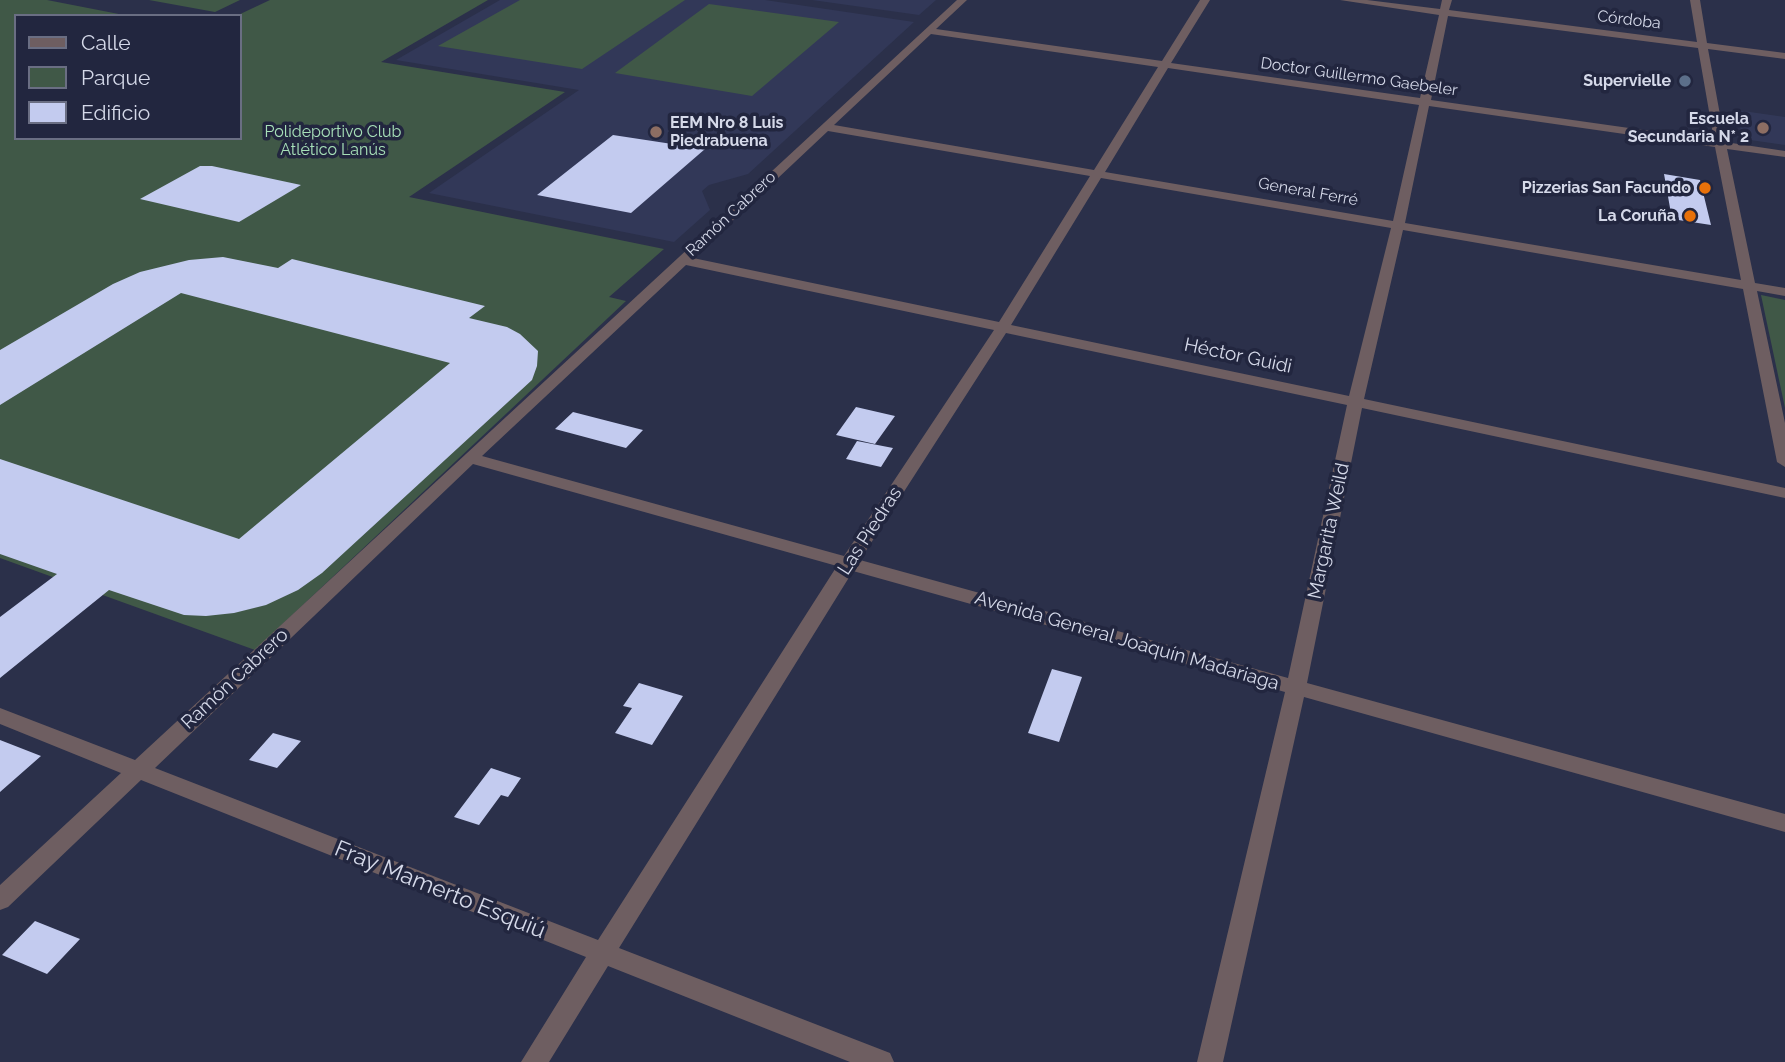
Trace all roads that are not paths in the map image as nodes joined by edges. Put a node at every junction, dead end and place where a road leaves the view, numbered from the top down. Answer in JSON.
{"nodes":[{"id":1,"x":962,"y":0,"type":"edge"},
{"id":2,"x":1205,"y":0,"type":"edge"},
{"id":3,"x":1345,"y":0,"type":"edge"},
{"id":4,"x":1447,"y":0,"type":"edge"},
{"id":5,"x":1695,"y":0,"type":"edge"},
{"id":6,"x":1444,"y":13,"type":"junction"},
{"id":7,"x":929,"y":31,"type":"junction"},
{"id":8,"x":1703,"y":46,"type":"junction"},
{"id":9,"x":1785,"y":56,"type":"edge"},
{"id":10,"x":1164,"y":65,"type":"junction"},
{"id":11,"x":1424,"y":102,"type":"junction"},
{"id":12,"x":824,"y":127,"type":"junction"},
{"id":13,"x":1720,"y":145,"type":"junction"},
{"id":14,"x":1785,"y":155,"type":"edge"},
{"id":15,"x":1098,"y":174,"type":"junction"},
{"id":16,"x":1398,"y":225,"type":"junction"},
{"id":17,"x":683,"y":260,"type":"junction"},
{"id":18,"x":1749,"y":285,"type":"junction"},
{"id":19,"x":1785,"y":292,"type":"edge"},
{"id":20,"x":1003,"y":327,"type":"junction"},
{"id":21,"x":1356,"y":401,"type":"junction"},
{"id":22,"x":470,"y":457,"type":"junction"},
{"id":23,"x":1785,"y":462,"type":"edge"},
{"id":24,"x":1785,"y":493,"type":"edge"},
{"id":25,"x":849,"y":562,"type":"junction"},
{"id":26,"x":1296,"y":688,"type":"junction"},
{"id":27,"x":0,"y":716,"type":"edge"},
{"id":28,"x":138,"y":771,"type":"junction"},
{"id":29,"x":1785,"y":823,"type":"edge"},
{"id":30,"x":0,"y":900,"type":"edge"},
{"id":31,"x":603,"y":954,"type":"junction"},
{"id":32,"x":534,"y":1062,"type":"edge"},
{"id":33,"x":881,"y":1062,"type":"edge"},
{"id":34,"x":1210,"y":1062,"type":"edge"}],
"edges":[{"from":1,"to":7,"type":"street","name":"Ramón Cabrero"},
{"from":2,"to":10,"type":"street","name":"Las Piedras"},
{"from":3,"to":6,"type":"street","name":"Córdoba"},
{"from":4,"to":6,"type":"street","name":"Margarita Weild"},
{"from":5,"to":8,"type":"street"},
{"from":6,"to":8,"type":"street","name":"Córdoba"},
{"from":6,"to":11,"type":"street","name":"Margarita Weild"},
{"from":7,"to":10,"type":"street","name":"Doctor Guillermo Gaebeler"},
{"from":7,"to":12,"type":"street","name":"Ramón Cabrero"},
{"from":8,"to":9,"type":"street","name":"Córdoba"},
{"from":8,"to":13,"type":"street"},
{"from":10,"to":11,"type":"street","name":"Doctor Guillermo Gaebeler"},
{"from":10,"to":15,"type":"street","name":"Las Piedras"},
{"from":11,"to":13,"type":"street","name":"Doctor Guillermo Gaebeler"},
{"from":11,"to":16,"type":"street","name":"Margarita Weild"},
{"from":12,"to":15,"type":"street","name":"General Ferré"},
{"from":12,"to":17,"type":"street","name":"Ramón Cabrero"},
{"from":13,"to":14,"type":"street","name":"Doctor Guillermo Gaebeler"},
{"from":13,"to":18,"type":"street"},
{"from":15,"to":16,"type":"street","name":"General Ferré"},
{"from":15,"to":20,"type":"street","name":"Las Piedras"},
{"from":16,"to":18,"type":"street","name":"General Ferré"},
{"from":16,"to":21,"type":"street","name":"Margarita Weild"},
{"from":17,"to":20,"type":"street","name":"Héctor Guidi"},
{"from":17,"to":22,"type":"street","name":"Ramón Cabrero"},
{"from":18,"to":19,"type":"street","name":"General Ferré"},
{"from":18,"to":23,"type":"street"},
{"from":20,"to":21,"type":"street","name":"Héctor Guidi"},
{"from":20,"to":25,"type":"street","name":"Las Piedras"},
{"from":21,"to":24,"type":"street","name":"Héctor Guidi"},
{"from":21,"to":26,"type":"street","name":"Margarita Weild"},
{"from":22,"to":25,"type":"street","name":"Avenida General Joaquín Madariaga"},
{"from":22,"to":28,"type":"street","name":"Ramón Cabrero"},
{"from":25,"to":26,"type":"street","name":"Avenida General Joaquín Madariaga"},
{"from":25,"to":31,"type":"street","name":"Las Piedras"},
{"from":26,"to":29,"type":"street","name":"Avenida General Joaquín Madariaga"},
{"from":26,"to":34,"type":"street","name":"Margarita Weild"},
{"from":27,"to":28,"type":"street","name":"Fray Mamerto Esquiú"},
{"from":28,"to":30,"type":"street","name":"Ramón Cabrero"},
{"from":28,"to":31,"type":"street","name":"Fray Mamerto Esquiú"},
{"from":31,"to":32,"type":"street","name":"Las Piedras"},
{"from":31,"to":33,"type":"street","name":"Fray Mamerto Esquiú"}]}
